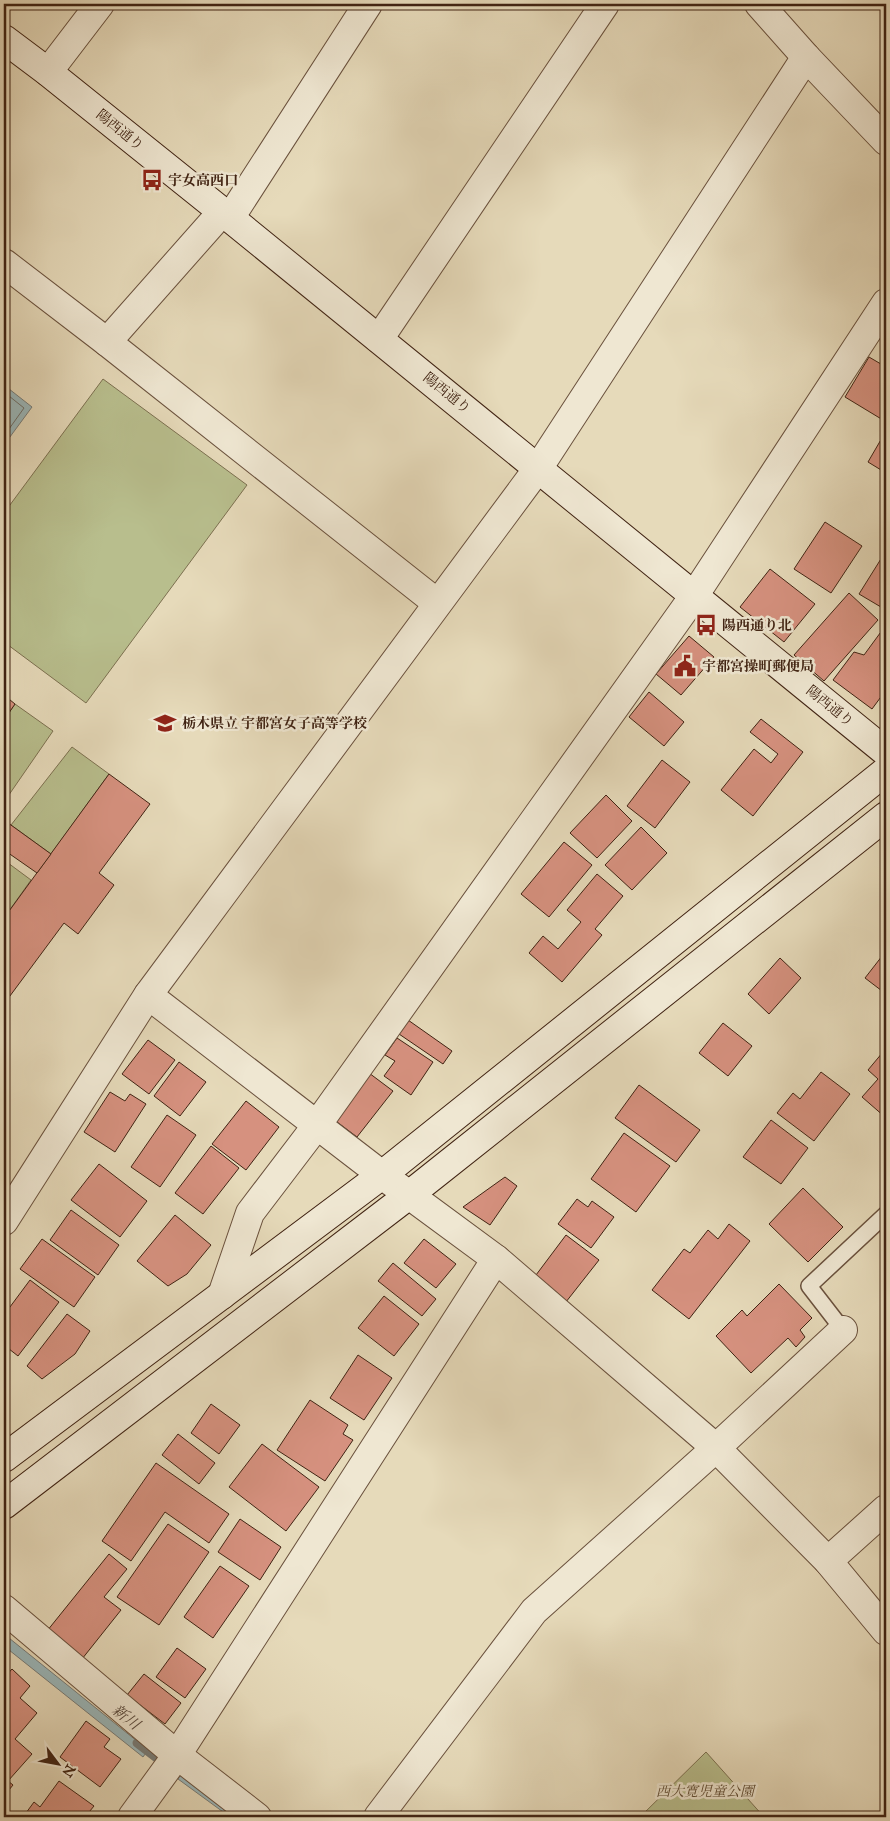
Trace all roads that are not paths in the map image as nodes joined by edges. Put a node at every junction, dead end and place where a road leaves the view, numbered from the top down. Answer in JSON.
{"nodes":[{"id":1,"x":100,"y":4,"type":"edge"},
{"id":2,"x":368,"y":4,"type":"edge"},
{"id":3,"x":605,"y":4,"type":"edge"},
{"id":4,"x":759,"y":4,"type":"edge"},
{"id":5,"x":4,"y":39,"type":"edge"},
{"id":6,"x":806,"y":57,"type":"junction"},
{"id":7,"x":48,"y":72,"type":"junction"},
{"id":8,"x":886,"y":141,"type":"edge"},
{"id":9,"x":226,"y":215,"type":"junction"},
{"id":10,"x":4,"y":263,"type":"edge"},
{"id":11,"x":886,"y":303,"type":"edge"},
{"id":12,"x":379,"y":339,"type":"junction"},
{"id":13,"x":107,"y":342,"type":"junction"},
{"id":14,"x":539,"y":467,"type":"junction"},
{"id":15,"x":694,"y":596,"type":"junction"},
{"id":16,"x":437,"y":603,"type":"junction"},
{"id":17,"x":886,"y":752,"type":"edge"},
{"id":18,"x":886,"y":771,"type":"edge"},
{"id":19,"x":886,"y":816,"type":"edge"},
{"id":20,"x":148,"y":995,"type":"junction"},
{"id":21,"x":317,"y":1125,"type":"junction"},
{"id":22,"x":382,"y":1175,"type":"junction"},
{"id":23,"x":409,"y":1196,"type":"junction"},
{"id":24,"x":886,"y":1214,"type":"edge"},
{"id":25,"x":4,"y":1221,"type":"edge"},
{"id":26,"x":496,"y":1259,"type":"junction"},
{"id":27,"x":222,"y":1295,"type":"junction"},
{"id":28,"x":843,"y":1330,"type":"joint"},
{"id":29,"x":716,"y":1448,"type":"junction"},
{"id":30,"x":4,"y":1458,"type":"edge"},
{"id":31,"x":4,"y":1505,"type":"edge"},
{"id":32,"x":886,"y":1509,"type":"edge"},
{"id":33,"x":828,"y":1561,"type":"junction"},
{"id":34,"x":4,"y":1609,"type":"edge"},
{"id":35,"x":886,"y":1630,"type":"edge"},
{"id":36,"x":176,"y":1755,"type":"junction"},
{"id":37,"x":132,"y":1817,"type":"edge"},
{"id":38,"x":257,"y":1817,"type":"edge"},
{"id":39,"x":378,"y":1817,"type":"edge"}],
"edges":[{"from":1,"to":7,"type":"street"},
{"from":2,"to":9,"type":"street"},
{"from":3,"to":12,"type":"street"},
{"from":4,"to":6,"type":"street"},
{"from":5,"to":7,"type":"street","name":"陽西通り"},
{"from":6,"to":8,"type":"street"},
{"from":6,"to":14,"type":"street"},
{"from":7,"to":9,"type":"street","name":"陽西通り"},
{"from":9,"to":12,"type":"street","name":"陽西通り"},
{"from":9,"to":13,"type":"street"},
{"from":10,"to":13,"type":"street"},
{"from":11,"to":15,"type":"street"},
{"from":12,"to":14,"type":"street","name":"陽西通り"},
{"from":13,"to":16,"type":"street"},
{"from":14,"to":15,"type":"street","name":"陽西通り"},
{"from":14,"to":16,"type":"street"},
{"from":15,"to":17,"type":"street","name":"陽西通り"},
{"from":15,"to":21,"type":"street"},
{"from":16,"to":20,"type":"street"},
{"from":18,"to":22,"type":"street"},
{"from":19,"to":23,"type":"street"},
{"from":20,"to":21,"type":"street"},
{"from":20,"to":25,"type":"street"},
{"from":21,"to":22,"type":"street"},
{"from":21,"to":27,"type":"street"},
{"from":22,"to":23,"type":"street"},
{"from":22,"to":27,"type":"street"},
{"from":23,"to":26,"type":"street"},
{"from":23,"to":31,"type":"street"},
{"from":24,"to":28,"type":"lane"},
{"from":26,"to":29,"type":"street"},
{"from":26,"to":36,"type":"street"},
{"from":27,"to":30,"type":"street"},
{"from":28,"to":29,"type":"street"},
{"from":29,"to":33,"type":"street"},
{"from":29,"to":39,"type":"street"},
{"from":32,"to":33,"type":"street"},
{"from":33,"to":35,"type":"street"},
{"from":34,"to":36,"type":"street"},
{"from":36,"to":37,"type":"street"},
{"from":36,"to":38,"type":"street"}]}
